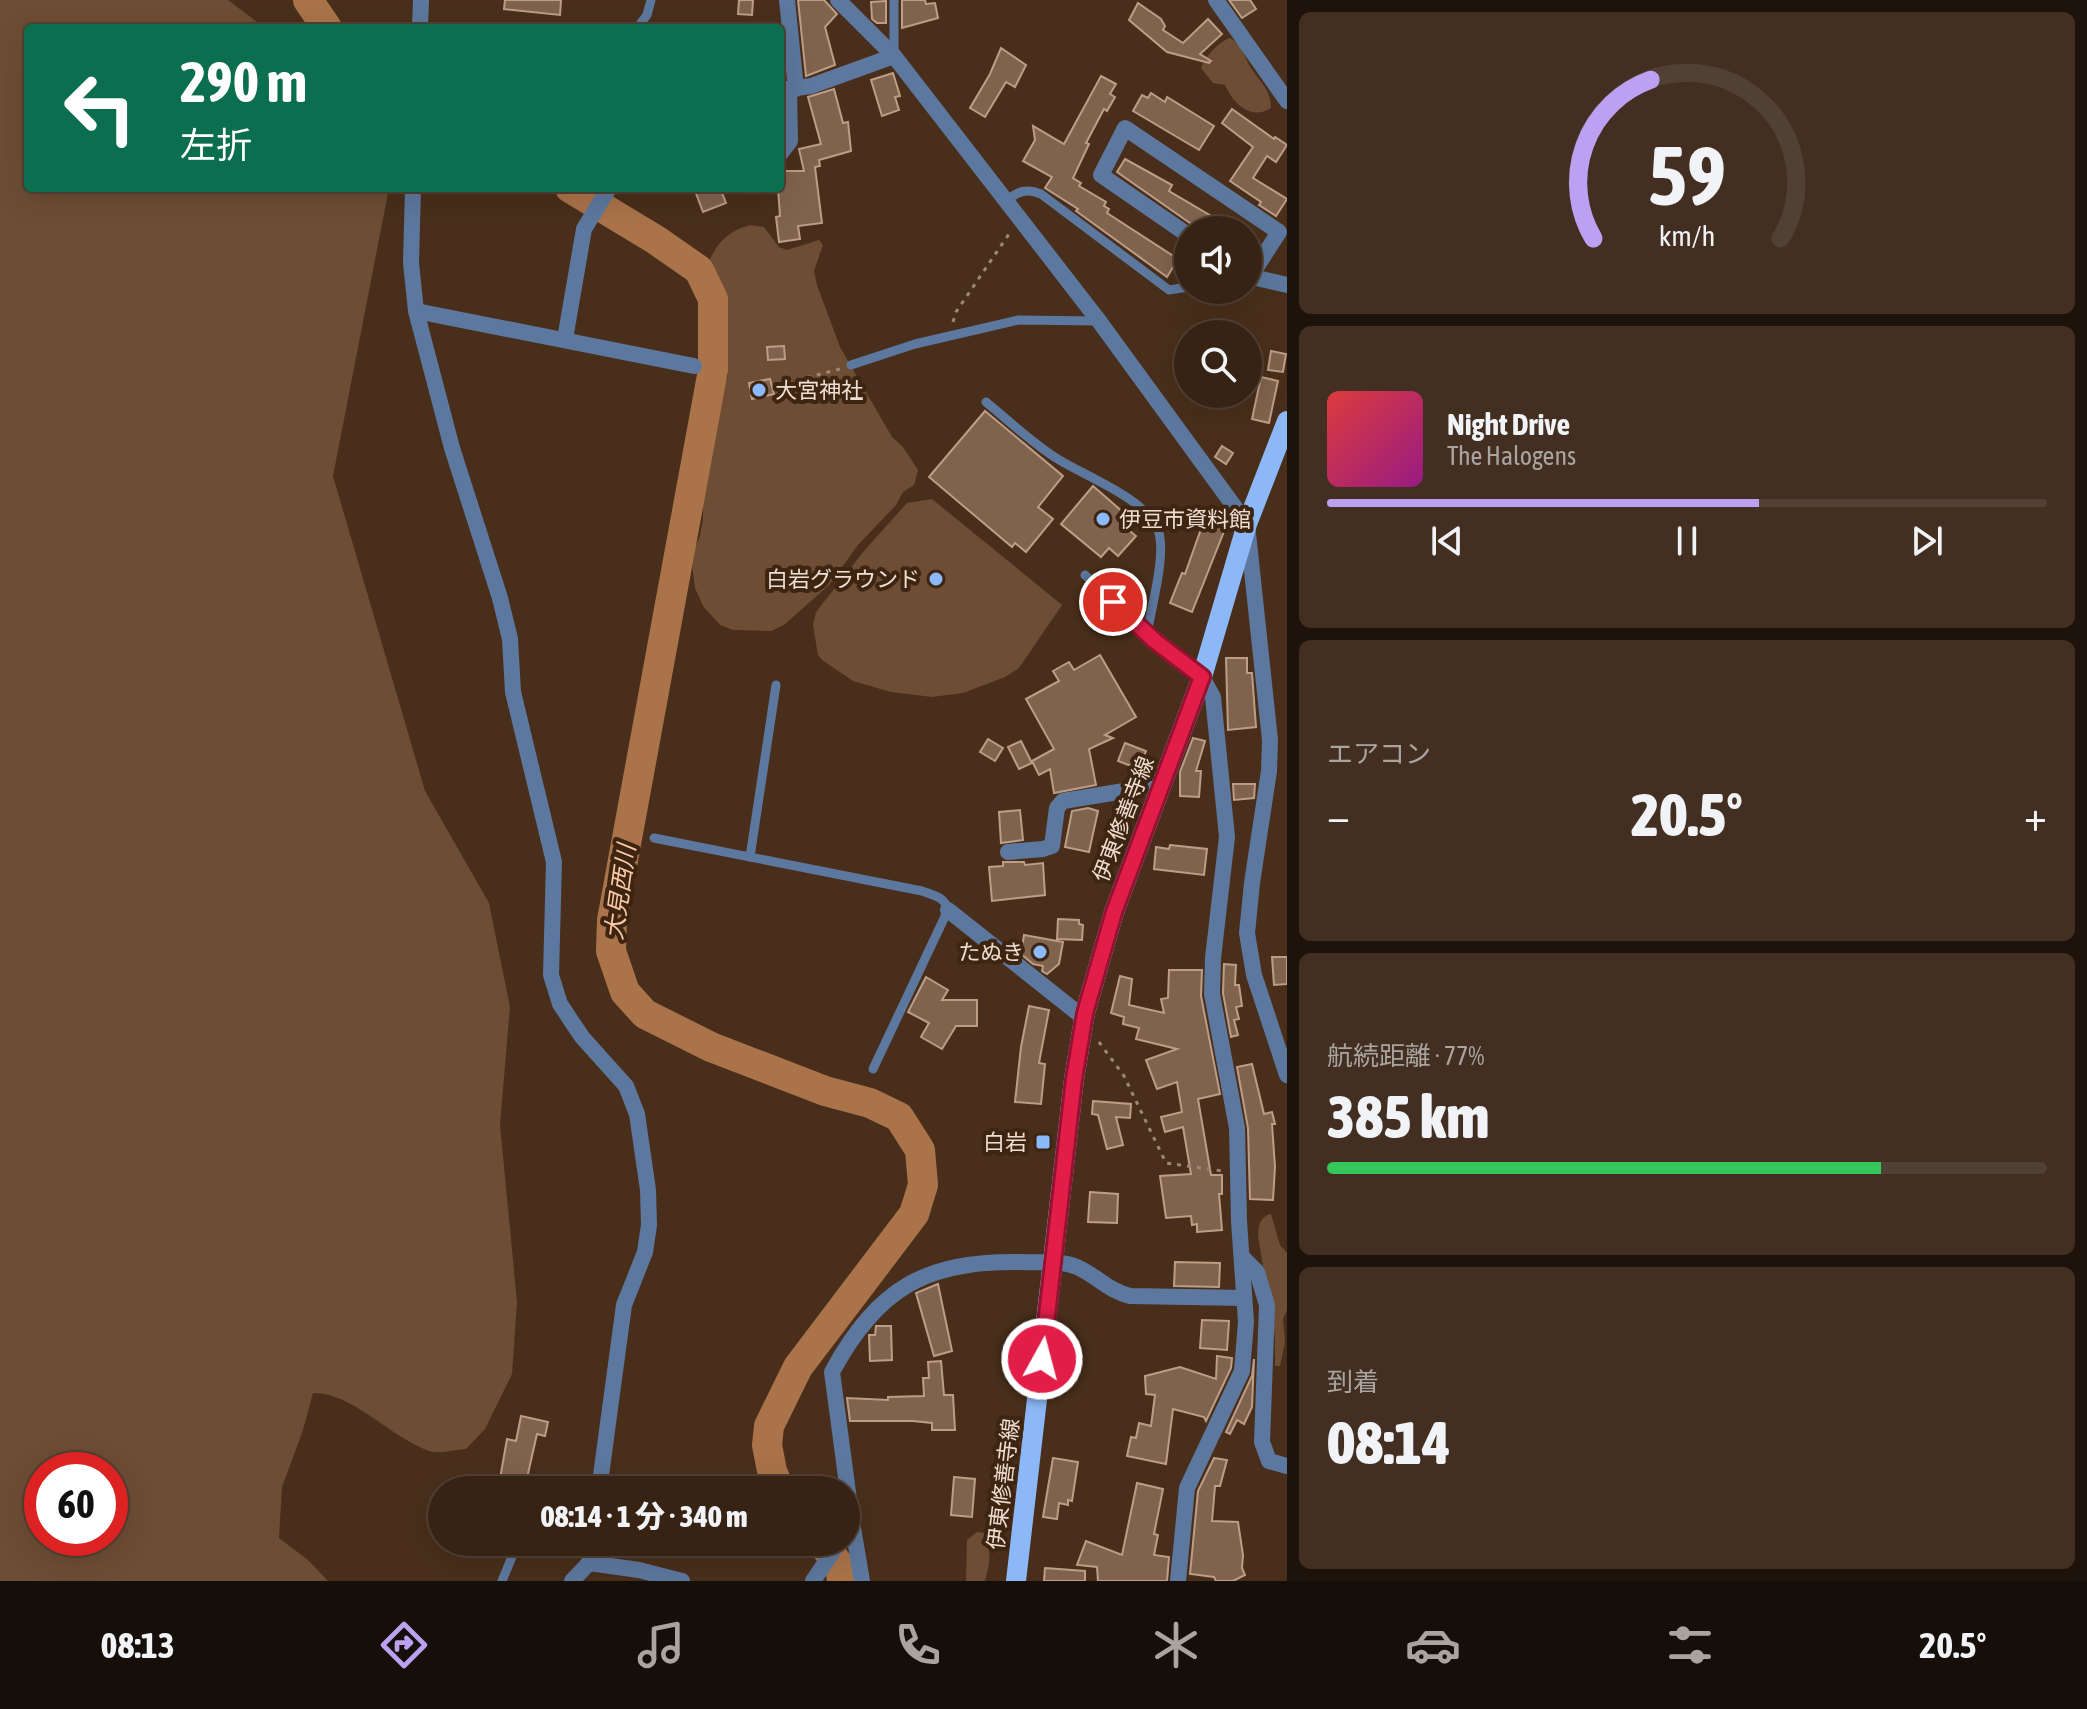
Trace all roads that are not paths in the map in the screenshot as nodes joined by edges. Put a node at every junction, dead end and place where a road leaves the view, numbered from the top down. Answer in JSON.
{"nodes":[{"id":1,"x":421,"y":0,"type":"edge"},
{"id":2,"x":651,"y":0,"type":"edge"},
{"id":3,"x":787,"y":0,"type":"edge"},
{"id":4,"x":838,"y":0,"type":"edge"},
{"id":5,"x":894,"y":0,"type":"edge"},
{"id":6,"x":1216,"y":0,"type":"edge"},
{"id":7,"x":420,"y":24,"type":"edge"},
{"id":8,"x":640,"y":24,"type":"edge"},
{"id":9,"x":894,"y":56,"type":"junction"},
{"id":10,"x":788,"y":90,"type":"edge"},
{"id":11,"x":1287,"y":101,"type":"edge"},
{"id":12,"x":784,"y":149,"type":"edge"},
{"id":13,"x":413,"y":192,"type":"edge"},
{"id":14,"x":607,"y":192,"type":"edge"},
{"id":15,"x":1006,"y":201,"type":"junction"},
{"id":16,"x":1255,"y":216,"type":"edge"},
{"id":17,"x":1262,"y":221,"type":"edge"},
{"id":18,"x":1174,"y":225,"type":"edge"},
{"id":19,"x":1262,"y":258,"type":"edge"},
{"id":20,"x":1262,"y":280,"type":"edge"},
{"id":21,"x":1287,"y":285,"type":"edge"},
{"id":22,"x":1174,"y":289,"type":"edge"},
{"id":23,"x":416,"y":311,"type":"junction"},
{"id":24,"x":1099,"y":321,"type":"junction"},
{"id":25,"x":565,"y":339,"type":"junction"},
{"id":26,"x":851,"y":365,"type":"dead end"},
{"id":27,"x":694,"y":366,"type":"dead end"},
{"id":28,"x":986,"y":402,"type":"dead end"},
{"id":29,"x":1287,"y":421,"type":"edge"},
{"id":30,"x":1247,"y":524,"type":"junction"},
{"id":31,"x":1085,"y":575,"type":"dead end"},
{"id":32,"x":1147,"y":634,"type":"junction"},
{"id":33,"x":1202,"y":677,"type":"junction"},
{"id":34,"x":776,"y":685,"type":"dead end"},
{"id":35,"x":1161,"y":785,"type":"junction"},
{"id":36,"x":654,"y":838,"type":"dead end"},
{"id":37,"x":1008,"y":852,"type":"dead end"},
{"id":38,"x":750,"y":857,"type":"junction"},
{"id":39,"x":948,"y":910,"type":"junction"},
{"id":40,"x":1084,"y":1022,"type":"junction"},
{"id":41,"x":1282,"y":1046,"type":"edge"},
{"id":42,"x":873,"y":1069,"type":"dead end"},
{"id":43,"x":1287,"y":1075,"type":"edge"},
{"id":44,"x":1242,"y":1257,"type":"junction"},
{"id":45,"x":1053,"y":1263,"type":"junction"},
{"id":46,"x":1244,"y":1298,"type":"junction"},
{"id":47,"x":1287,"y":1466,"type":"edge"},
{"id":48,"x":601,"y":1476,"type":"edge"},
{"id":49,"x":843,"y":1476,"type":"edge"},
{"id":50,"x":512,"y":1556,"type":"edge"},
{"id":51,"x":589,"y":1556,"type":"edge"},
{"id":52,"x":830,"y":1556,"type":"edge"},
{"id":53,"x":855,"y":1556,"type":"edge"},
{"id":54,"x":589,"y":1563,"type":"junction"},
{"id":55,"x":502,"y":1581,"type":"edge"},
{"id":56,"x":572,"y":1581,"type":"edge"},
{"id":57,"x":682,"y":1581,"type":"edge"},
{"id":58,"x":813,"y":1581,"type":"edge"},
{"id":59,"x":862,"y":1581,"type":"edge"},
{"id":60,"x":1016,"y":1581,"type":"edge"},
{"id":61,"x":1178,"y":1581,"type":"edge"}],
"edges":[{"from":1,"to":7,"type":"street"},
{"from":2,"to":8,"type":"lane"},
{"from":3,"to":10,"type":"street"},
{"from":4,"to":9,"type":"street"},
{"from":5,"to":9,"type":"lane"},
{"from":6,"to":11,"type":"street"},
{"from":9,"to":10,"type":"street"},
{"from":9,"to":15,"type":"street"},
{"from":10,"to":12,"type":"street"},
{"from":13,"to":23,"type":"street"},
{"from":14,"to":25,"type":"street"},
{"from":15,"to":22,"type":"lane"},
{"from":15,"to":24,"type":"street"},
{"from":16,"to":18,"type":"street"},
{"from":17,"to":19,"type":"street"},
{"from":20,"to":21,"type":"street"},
{"from":23,"to":25,"type":"street"},
{"from":23,"to":48,"type":"street"},
{"from":24,"to":26,"type":"lane"},
{"from":24,"to":30,"type":"street"},
{"from":25,"to":27,"type":"street"},
{"from":28,"to":32,"type":"lane"},
{"from":29,"to":30,"type":"main road","name":"伊東修善寺線"},
{"from":30,"to":33,"type":"main road","name":"伊東修善寺線"},
{"from":30,"to":41,"type":"street"},
{"from":31,"to":32,"type":"lane"},
{"from":32,"to":33,"type":"lane"},
{"from":33,"to":35,"type":"main road","name":"伊東修善寺線"},
{"from":33,"to":44,"type":"street"},
{"from":34,"to":38,"type":"lane"},
{"from":35,"to":37,"type":"street"},
{"from":35,"to":40,"type":"main road","name":"伊東修善寺線"},
{"from":36,"to":38,"type":"lane"},
{"from":38,"to":39,"type":"lane"},
{"from":39,"to":40,"type":"street"},
{"from":39,"to":42,"type":"lane"},
{"from":40,"to":45,"type":"main road","name":"伊東修善寺線"},
{"from":41,"to":43,"type":"street"},
{"from":44,"to":46,"type":"street"},
{"from":44,"to":47,"type":"street"},
{"from":45,"to":46,"type":"street"},
{"from":45,"to":49,"type":"street"},
{"from":45,"to":60,"type":"main road","name":"伊東修善寺線"},
{"from":46,"to":61,"type":"street"},
{"from":50,"to":55,"type":"lane"},
{"from":51,"to":54,"type":"street"},
{"from":52,"to":58,"type":"street"},
{"from":53,"to":59,"type":"street"},
{"from":54,"to":56,"type":"street"},
{"from":54,"to":57,"type":"street"}]}
